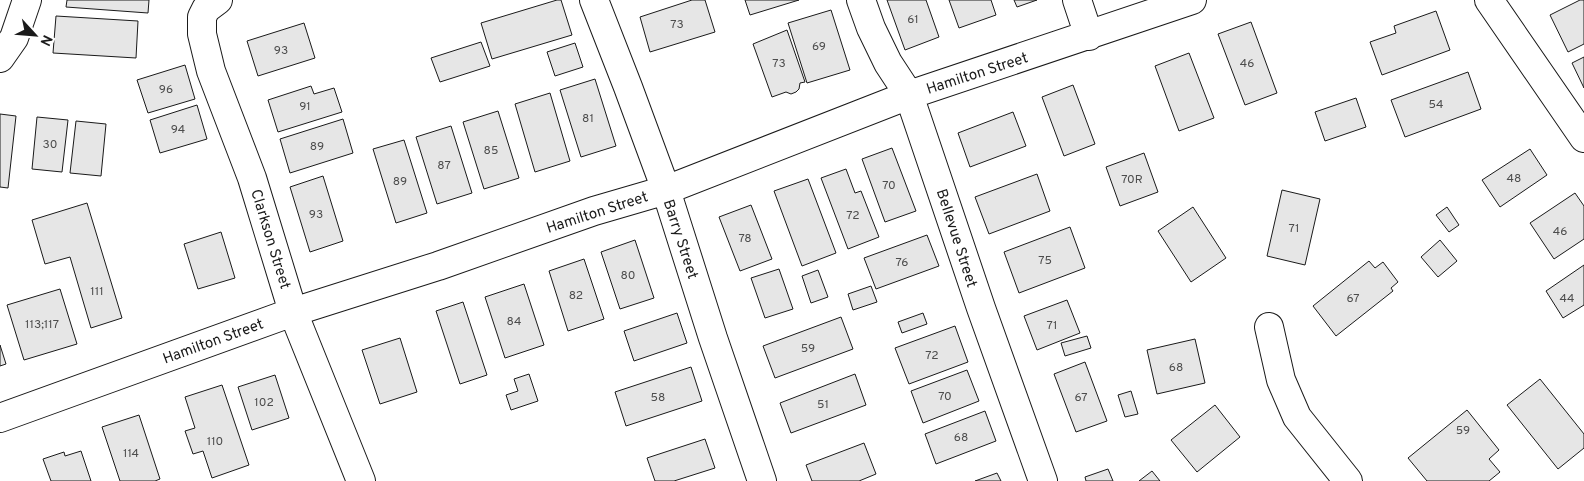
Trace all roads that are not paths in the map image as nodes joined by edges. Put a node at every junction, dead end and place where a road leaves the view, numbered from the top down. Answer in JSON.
{"nodes":[{"id":1,"x":28,"y":0,"type":"edge"},
{"id":2,"x":218,"y":0,"type":"edge"},
{"id":3,"x":594,"y":0,"type":"edge"},
{"id":4,"x":861,"y":0,"type":"edge"},
{"id":5,"x":1077,"y":0,"type":"edge"},
{"id":6,"x":1192,"y":0,"type":"edge"},
{"id":7,"x":1489,"y":0,"type":"edge"},
{"id":8,"x":1089,"y":36,"type":"junction"},
{"id":9,"x":0,"y":58,"type":"edge"},
{"id":10,"x":910,"y":95,"type":"junction"},
{"id":11,"x":1584,"y":138,"type":"edge"},
{"id":12,"x":666,"y":190,"type":"junction"},
{"id":13,"x":294,"y":312,"type":"junction"},
{"id":14,"x":1269,"y":327,"type":"dead end"},
{"id":15,"x":0,"y":418,"type":"edge"},
{"id":16,"x":361,"y":481,"type":"edge"},
{"id":17,"x":762,"y":481,"type":"edge"},
{"id":18,"x":1043,"y":481,"type":"edge"},
{"id":19,"x":1348,"y":481,"type":"edge"}],
"edges":[{"from":1,"to":9,"type":"street"},
{"from":2,"to":13,"type":"street","name":"Clarkson Street"},
{"from":3,"to":12,"type":"street","name":"Barry Street"},
{"from":4,"to":10,"type":"street","name":"Bellevue Street"},
{"from":5,"to":8,"type":"street"},
{"from":6,"to":8,"type":"street","name":"Hamilton Street"},
{"from":7,"to":11,"type":"street"},
{"from":8,"to":10,"type":"street","name":"Hamilton Street"},
{"from":10,"to":12,"type":"street","name":"Hamilton Street"},
{"from":10,"to":18,"type":"street","name":"Bellevue Street"},
{"from":12,"to":13,"type":"street","name":"Hamilton Street"},
{"from":12,"to":17,"type":"street","name":"Barry Street"},
{"from":13,"to":15,"type":"street","name":"Hamilton Street"},
{"from":13,"to":16,"type":"street","name":"Clarkson Street"},
{"from":14,"to":19,"type":"street"}]}
